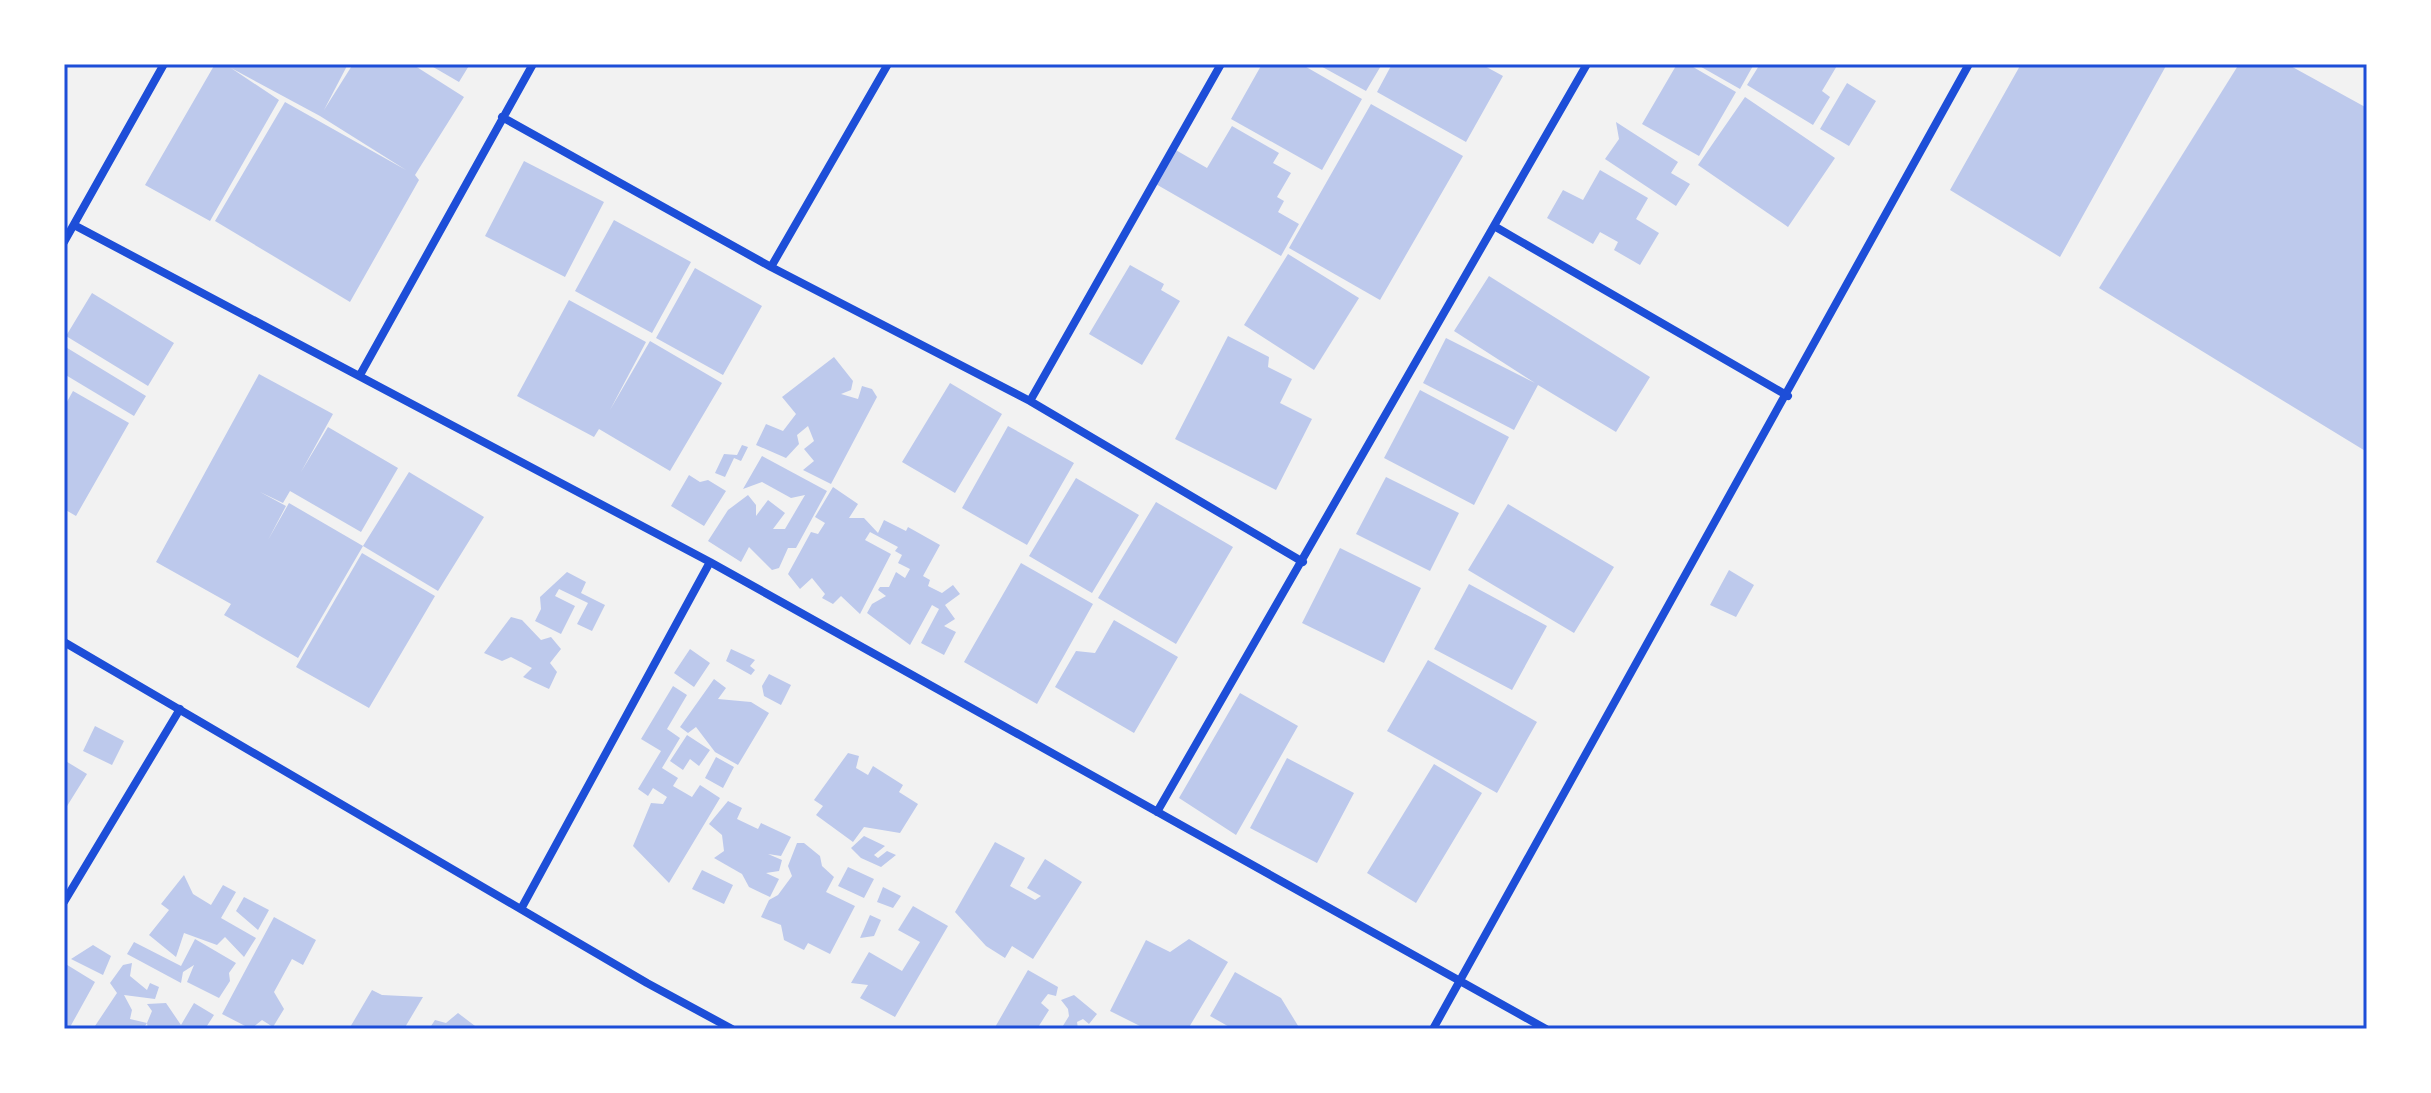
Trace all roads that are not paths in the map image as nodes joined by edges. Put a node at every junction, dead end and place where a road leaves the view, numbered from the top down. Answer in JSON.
{"nodes":[{"id":1,"x":164,"y":64,"type":"edge"},
{"id":2,"x":533,"y":64,"type":"edge"},
{"id":3,"x":888,"y":64,"type":"edge"},
{"id":4,"x":1221,"y":64,"type":"edge"},
{"id":5,"x":1587,"y":64,"type":"edge"},
{"id":6,"x":1969,"y":64,"type":"edge"},
{"id":7,"x":502,"y":117,"type":"junction"},
{"id":8,"x":74,"y":225,"type":"junction"},
{"id":9,"x":1494,"y":226,"type":"junction"},
{"id":10,"x":64,"y":242,"type":"edge"},
{"id":11,"x":771,"y":267,"type":"junction"},
{"id":12,"x":360,"y":375,"type":"junction"},
{"id":13,"x":1788,"y":396,"type":"junction"},
{"id":14,"x":1030,"y":401,"type":"junction"},
{"id":15,"x":710,"y":562,"type":"junction"},
{"id":16,"x":1303,"y":562,"type":"junction"},
{"id":17,"x":64,"y":642,"type":"edge"},
{"id":18,"x":180,"y":709,"type":"junction"},
{"id":19,"x":1157,"y":812,"type":"junction"},
{"id":20,"x":64,"y":902,"type":"edge"},
{"id":21,"x":521,"y":909,"type":"junction"},
{"id":22,"x":1459,"y":982,"type":"junction"},
{"id":23,"x":732,"y":1029,"type":"edge"},
{"id":24,"x":1433,"y":1029,"type":"edge"},
{"id":25,"x":1546,"y":1029,"type":"edge"}],
"edges":[{"from":1,"to":8,"type":"street"},
{"from":2,"to":7,"type":"street"},
{"from":3,"to":11,"type":"street"},
{"from":4,"to":14,"type":"street"},
{"from":5,"to":9,"type":"street"},
{"from":6,"to":13,"type":"street"},
{"from":7,"to":11,"type":"street"},
{"from":7,"to":12,"type":"street"},
{"from":8,"to":10,"type":"street"},
{"from":8,"to":12,"type":"street"},
{"from":9,"to":13,"type":"street"},
{"from":9,"to":16,"type":"street"},
{"from":11,"to":14,"type":"street"},
{"from":12,"to":15,"type":"street"},
{"from":13,"to":22,"type":"street"},
{"from":14,"to":16,"type":"street"},
{"from":15,"to":19,"type":"street"},
{"from":15,"to":21,"type":"street"},
{"from":16,"to":19,"type":"street"},
{"from":17,"to":18,"type":"street"},
{"from":18,"to":20,"type":"street"},
{"from":18,"to":21,"type":"street"},
{"from":19,"to":22,"type":"street"},
{"from":21,"to":23,"type":"street"},
{"from":22,"to":24,"type":"street"},
{"from":22,"to":25,"type":"street"}]}
